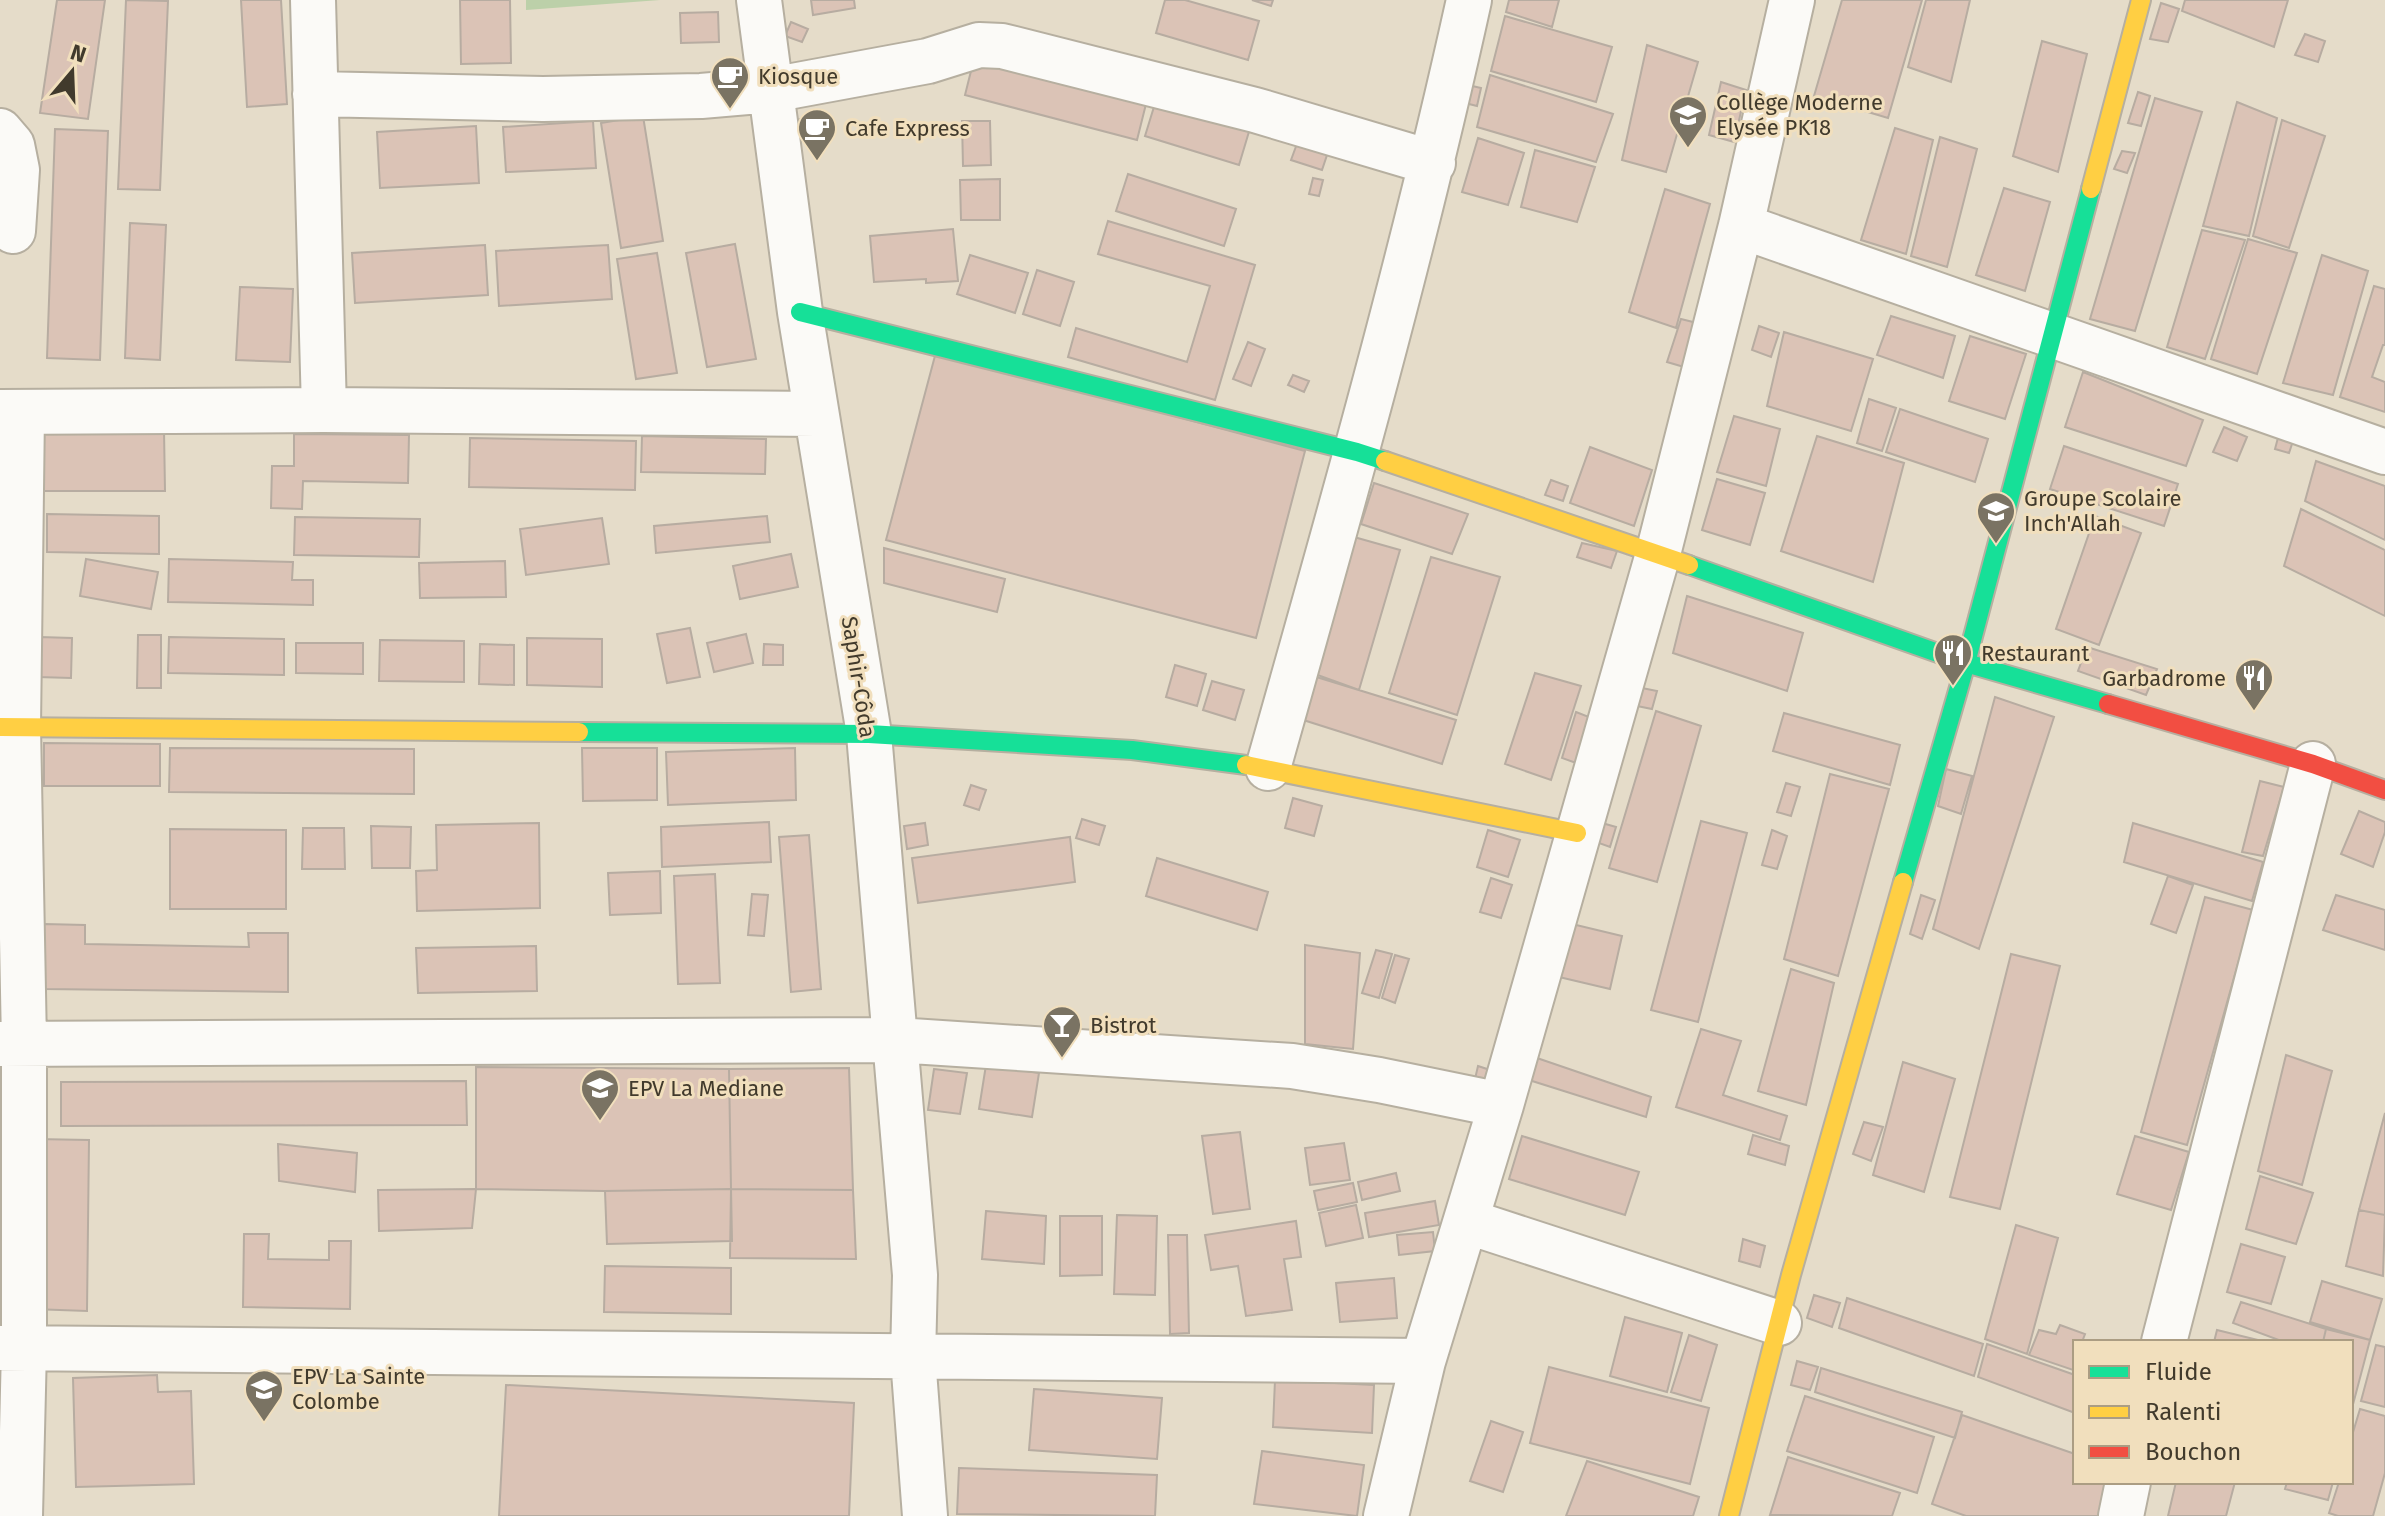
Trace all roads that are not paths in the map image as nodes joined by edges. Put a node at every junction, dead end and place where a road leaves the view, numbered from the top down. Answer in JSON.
{"nodes":[{"id":1,"x":313,"y":0,"type":"edge"},
{"id":2,"x":759,"y":0,"type":"edge"},
{"id":3,"x":1469,"y":0,"type":"edge"},
{"id":4,"x":1792,"y":0,"type":"edge"},
{"id":5,"x":2141,"y":0,"type":"edge"},
{"id":6,"x":771,"y":90,"type":"junction"},
{"id":7,"x":315,"y":94,"type":"junction"},
{"id":8,"x":0,"y":131,"type":"edge"},
{"id":9,"x":1433,"y":163,"type":"junction"},
{"id":10,"x":1741,"y":226,"type":"junction"},
{"id":11,"x":13,"y":231,"type":"dead end"},
{"id":12,"x":800,"y":312,"type":"junction"},
{"id":13,"x":2053,"y":334,"type":"junction"},
{"id":14,"x":324,"y":410,"type":"junction"},
{"id":15,"x":11,"y":412,"type":"edge"},
{"id":16,"x":816,"y":414,"type":"junction"},
{"id":17,"x":1357,"y":452,"type":"junction"},
{"id":18,"x":2385,"y":452,"type":"edge"},
{"id":19,"x":1658,"y":554,"type":"junction"},
{"id":20,"x":1966,"y":663,"type":"junction"},
{"id":21,"x":9,"y":727,"type":"edge"},
{"id":22,"x":869,"y":734,"type":"junction"},
{"id":23,"x":2313,"y":764,"type":"junction"},
{"id":24,"x":1268,"y":768,"type":"junction"},
{"id":25,"x":2385,"y":790,"type":"edge"},
{"id":26,"x":1577,"y":833,"type":"junction"},
{"id":27,"x":896,"y":1040,"type":"junction"},
{"id":28,"x":12,"y":1044,"type":"edge"},
{"id":29,"x":1501,"y":1105,"type":"junction"},
{"id":30,"x":1466,"y":1221,"type":"junction"},
{"id":31,"x":1779,"y":1323,"type":"junction"},
{"id":32,"x":2165,"y":1340,"type":"edge"},
{"id":33,"x":12,"y":1348,"type":"edge"},
{"id":34,"x":913,"y":1358,"type":"junction"},
{"id":35,"x":1423,"y":1361,"type":"junction"},
{"id":36,"x":2128,"y":1484,"type":"edge"},
{"id":37,"x":20,"y":1516,"type":"edge"},
{"id":38,"x":925,"y":1516,"type":"edge"},
{"id":39,"x":1386,"y":1516,"type":"edge"},
{"id":40,"x":1729,"y":1516,"type":"edge"},
{"id":41,"x":2121,"y":1516,"type":"edge"}],
"edges":[{"from":1,"to":7,"type":"street"},
{"from":2,"to":6,"type":"street","name":"Saphir-Côda"},
{"from":3,"to":9,"type":"street"},
{"from":4,"to":10,"type":"street"},
{"from":5,"to":13,"type":"street"},
{"from":6,"to":7,"type":"street"},
{"from":6,"to":9,"type":"street"},
{"from":6,"to":12,"type":"street","name":"Saphir-Côda"},
{"from":7,"to":14,"type":"street"},
{"from":8,"to":11,"type":"street"},
{"from":9,"to":17,"type":"street"},
{"from":10,"to":13,"type":"street"},
{"from":10,"to":19,"type":"street"},
{"from":12,"to":16,"type":"street","name":"Saphir-Côda"},
{"from":12,"to":17,"type":"street"},
{"from":13,"to":18,"type":"street"},
{"from":13,"to":20,"type":"street"},
{"from":14,"to":15,"type":"street"},
{"from":14,"to":16,"type":"street"},
{"from":15,"to":21,"type":"street"},
{"from":16,"to":22,"type":"street","name":"Saphir-Côda"},
{"from":17,"to":19,"type":"street"},
{"from":17,"to":24,"type":"street"},
{"from":19,"to":20,"type":"street"},
{"from":19,"to":26,"type":"street"},
{"from":20,"to":23,"type":"street"},
{"from":20,"to":31,"type":"street"},
{"from":21,"to":22,"type":"street"},
{"from":21,"to":28,"type":"street"},
{"from":22,"to":24,"type":"street"},
{"from":22,"to":27,"type":"street","name":"Saphir-Côda"},
{"from":23,"to":25,"type":"street"},
{"from":23,"to":32,"type":"street"},
{"from":24,"to":26,"type":"street"},
{"from":26,"to":29,"type":"street"},
{"from":27,"to":28,"type":"street"},
{"from":27,"to":29,"type":"street"},
{"from":27,"to":34,"type":"street","name":"Saphir-Côda"},
{"from":28,"to":33,"type":"street"},
{"from":29,"to":30,"type":"street"},
{"from":30,"to":31,"type":"street"},
{"from":30,"to":35,"type":"street"},
{"from":31,"to":40,"type":"street"},
{"from":33,"to":34,"type":"street"},
{"from":33,"to":37,"type":"street"},
{"from":34,"to":35,"type":"street"},
{"from":34,"to":38,"type":"street","name":"Saphir-Côda"},
{"from":35,"to":39,"type":"street"},
{"from":36,"to":41,"type":"street"}]}
